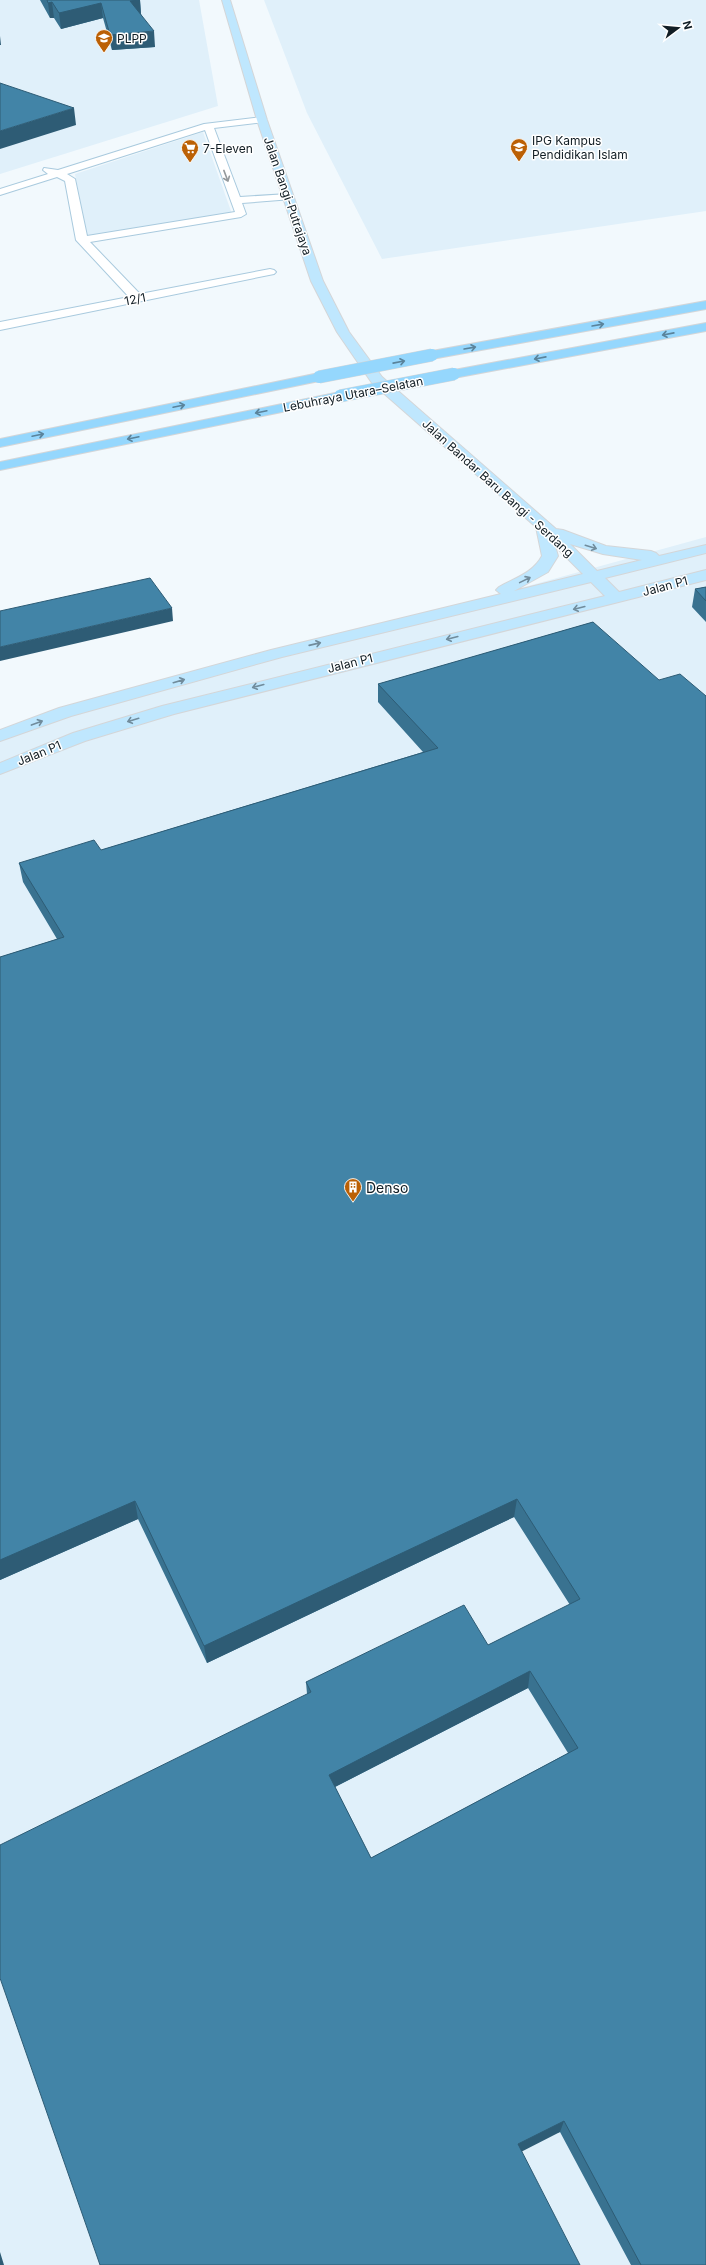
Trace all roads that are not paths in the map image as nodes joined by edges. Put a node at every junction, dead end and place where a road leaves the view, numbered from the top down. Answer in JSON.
{"nodes":[{"id":1,"x":226,"y":0,"type":"edge"},
{"id":2,"x":261,"y":117,"type":"junction"},
{"id":3,"x":208,"y":126,"type":"junction"},
{"id":4,"x":52,"y":172,"type":"junction"},
{"id":5,"x":0,"y":184,"type":"edge"},
{"id":6,"x":0,"y":192,"type":"edge"},
{"id":7,"x":288,"y":197,"type":"junction"},
{"id":8,"x":236,"y":200,"type":"junction"},
{"id":9,"x":82,"y":240,"type":"junction"},
{"id":10,"x":270,"y":272,"type":"dead end"},
{"id":11,"x":137,"y":298,"type":"junction"},
{"id":12,"x":706,"y":305,"type":"edge"},
{"id":13,"x":0,"y":326,"type":"edge"},
{"id":14,"x":706,"y":327,"type":"edge"},
{"id":15,"x":377,"y":380,"type":"joint"},
{"id":16,"x":0,"y":443,"type":"edge"},
{"id":17,"x":0,"y":466,"type":"edge"},
{"id":18,"x":543,"y":525,"type":"junction"},
{"id":19,"x":706,"y":550,"type":"edge"},
{"id":20,"x":676,"y":557,"type":"junction"},
{"id":21,"x":706,"y":575,"type":"edge"},
{"id":22,"x":594,"y":577,"type":"junction"},
{"id":23,"x":616,"y":598,"type":"junction"},
{"id":24,"x":465,"y":609,"type":"junction"},
{"id":25,"x":0,"y":736,"type":"edge"},
{"id":26,"x":0,"y":769,"type":"edge"}],
"edges":[{"from":1,"to":2,"type":"main road","name":"Jalan Bangi-Putrajaya"},
{"from":2,"to":3,"type":"street"},
{"from":2,"to":4,"type":"street"},
{"from":2,"to":7,"type":"main road","name":"Jalan Bangi-Putrajaya"},
{"from":3,"to":4,"type":"street"},
{"from":3,"to":8,"type":"street","one_way":true},
{"from":4,"to":5,"type":"street"},
{"from":4,"to":6,"type":"street"},
{"from":4,"to":9,"type":"street"},
{"from":7,"to":8,"type":"street"},
{"from":7,"to":15,"type":"main road","name":"Jalan Bangi-Putrajaya"},
{"from":8,"to":9,"type":"street"},
{"from":9,"to":11,"type":"street"},
{"from":10,"to":11,"type":"street","name":"12/1"},
{"from":11,"to":13,"type":"street","name":"12/1"},
{"from":16,"to":12,"type":"highway","name":"Lebuhraya Utara–Selatan","one_way":true,"bridge":true},
{"from":14,"to":17,"type":"highway","name":"Lebuhraya Utara–Selatan","one_way":true,"bridge":true},
{"from":15,"to":18,"type":"main road","name":"Jalan Bandar Baru Bangi - Serdang"},
{"from":18,"to":20,"type":"main road","one_way":true},
{"from":18,"to":22,"type":"main road","name":"Jalan Bandar Baru Bangi - Serdang"},
{"from":24,"to":18,"type":"main road","one_way":true},
{"from":19,"to":20,"type":"main road","name":"Jalan P1"},
{"from":20,"to":22,"type":"main road","name":"Jalan P1"},
{"from":21,"to":23,"type":"main road","name":"Jalan P1"},
{"from":22,"to":23,"type":"main road","name":"Jalan Bandar Baru Bangi - Serdang"},
{"from":22,"to":24,"type":"main road","name":"Jalan P1"},
{"from":23,"to":26,"type":"main road","name":"Jalan P1","one_way":true},
{"from":25,"to":24,"type":"main road","name":"Jalan P1","one_way":true}]}
